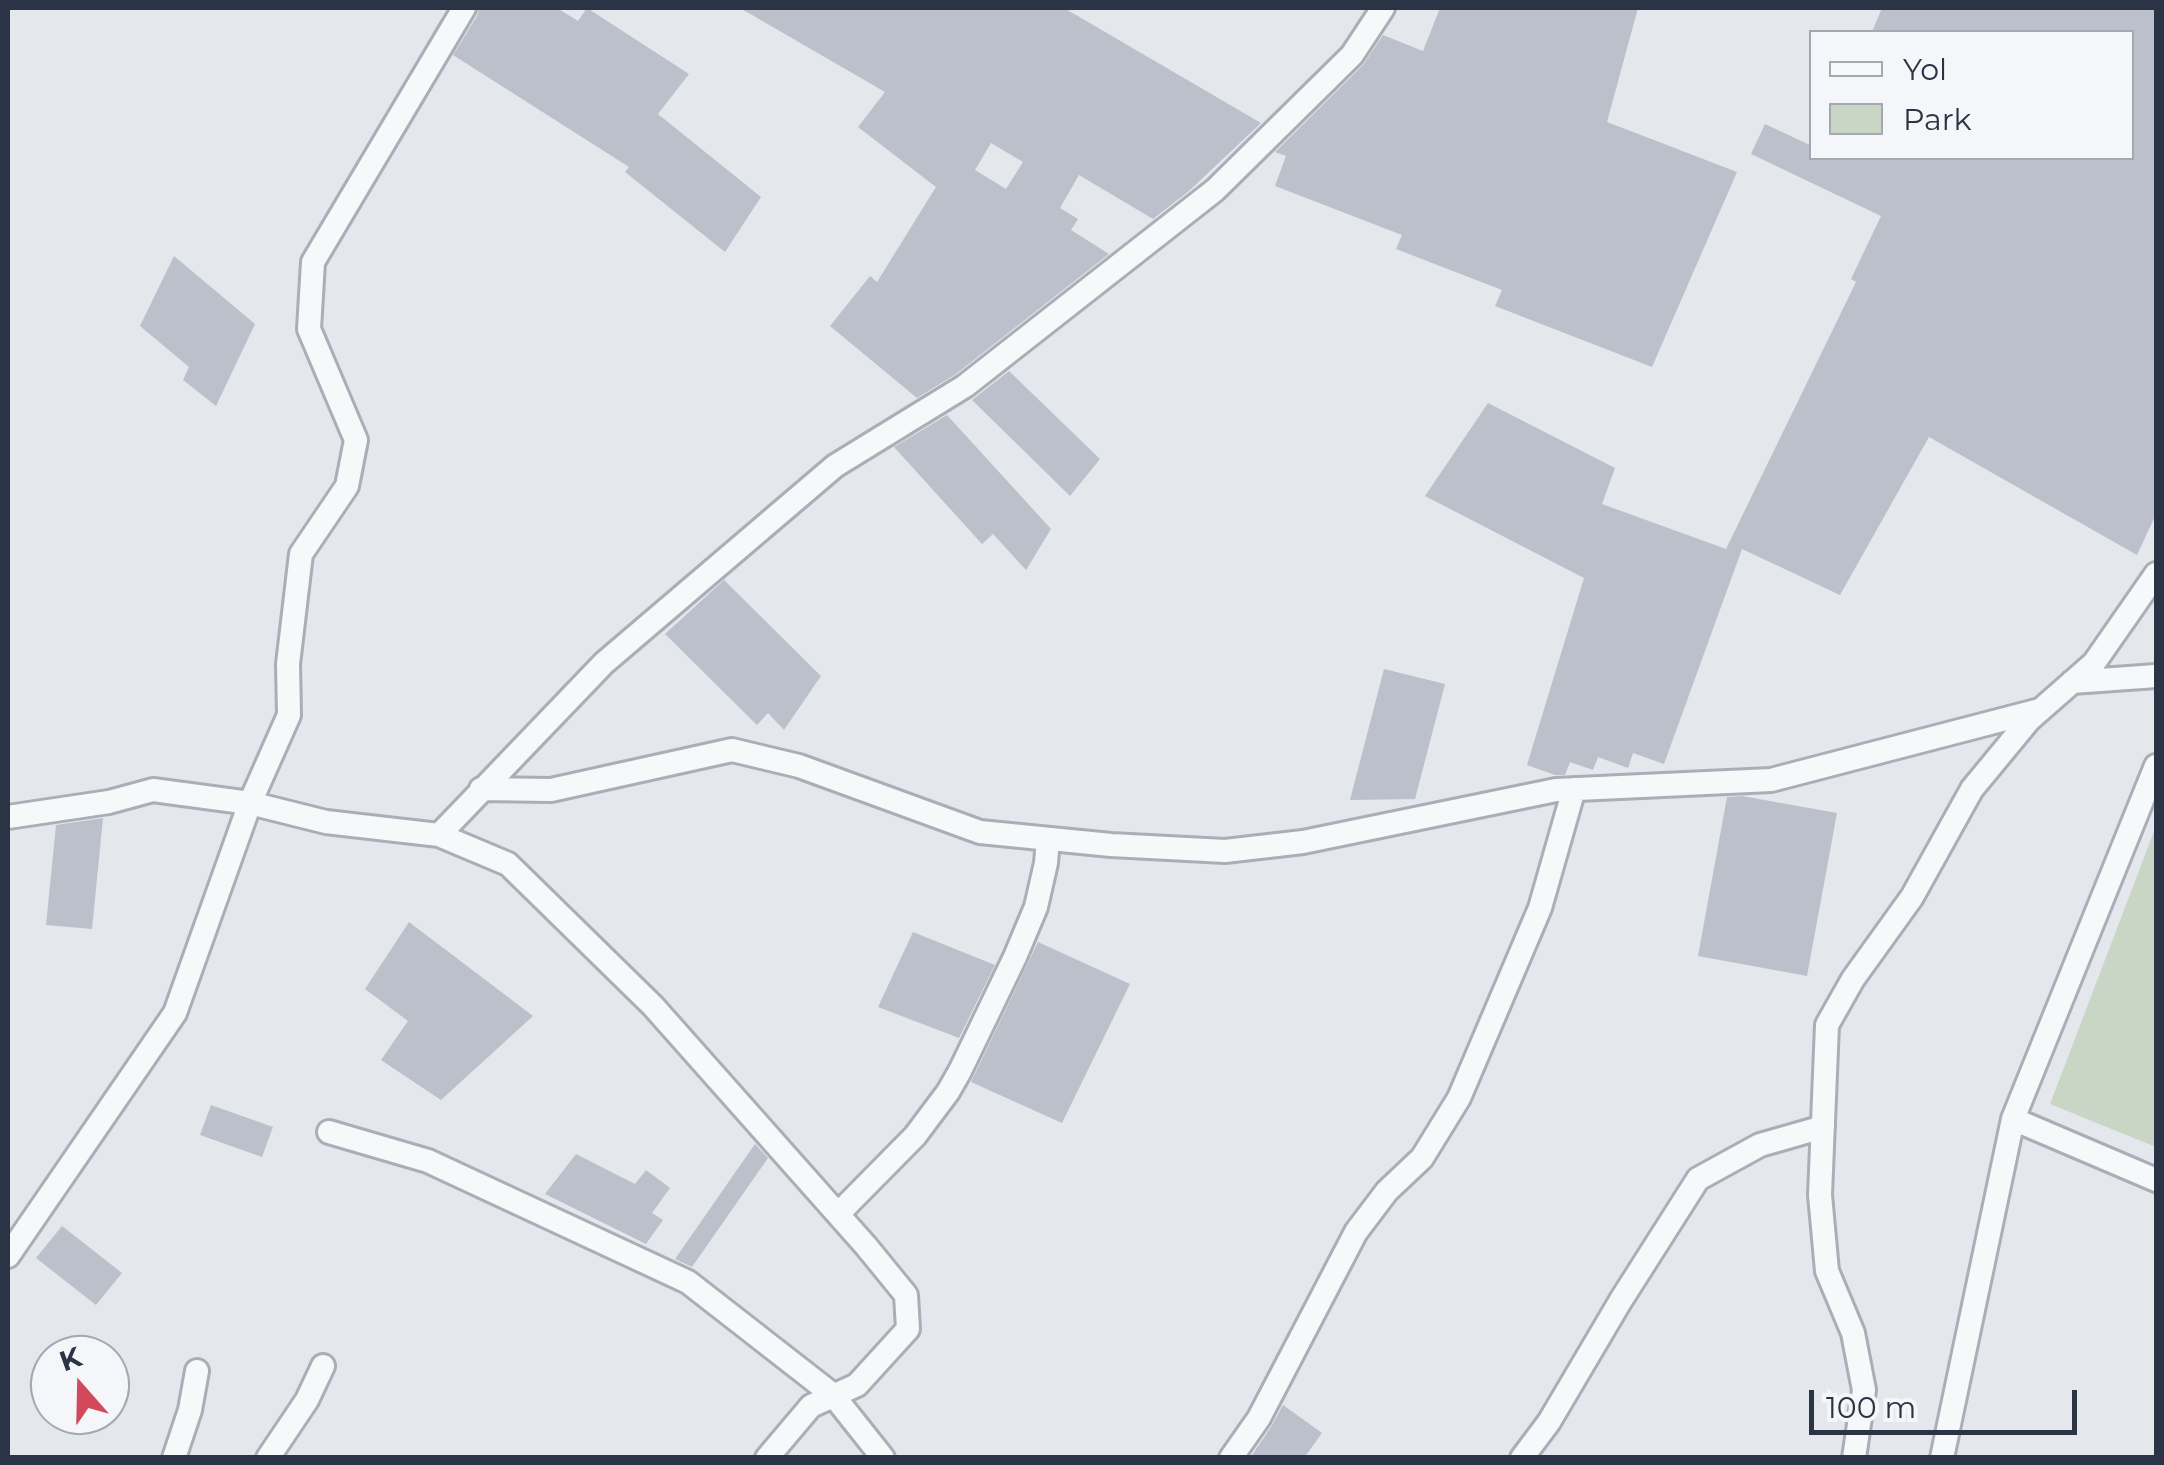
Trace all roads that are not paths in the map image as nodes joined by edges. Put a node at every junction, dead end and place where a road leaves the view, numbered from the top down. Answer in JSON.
{"nodes":[{"id":1,"x":464,"y":8,"type":"edge"},
{"id":2,"x":1383,"y":8,"type":"edge"},
{"id":3,"x":2156,"y":574,"type":"edge"},
{"id":4,"x":2156,"y":676,"type":"edge"},
{"id":5,"x":2072,"y":682,"type":"junction"},
{"id":6,"x":2040,"y":710,"type":"junction"},
{"id":7,"x":2156,"y":766,"type":"edge"},
{"id":8,"x":481,"y":789,"type":"junction"},
{"id":9,"x":1574,"y":789,"type":"junction"},
{"id":10,"x":250,"y":803,"type":"junction"},
{"id":11,"x":8,"y":817,"type":"edge"},
{"id":12,"x":438,"y":835,"type":"junction"},
{"id":13,"x":1048,"y":838,"type":"junction"},
{"id":14,"x":2013,"y":1118,"type":"junction"},
{"id":15,"x":1823,"y":1127,"type":"junction"},
{"id":16,"x":329,"y":1132,"type":"dead end"},
{"id":17,"x":2156,"y":1180,"type":"edge"},
{"id":18,"x":838,"y":1214,"type":"junction"},
{"id":19,"x":8,"y":1256,"type":"edge"},
{"id":20,"x":323,"y":1366,"type":"dead end"},
{"id":21,"x":197,"y":1371,"type":"dead end"},
{"id":22,"x":833,"y":1395,"type":"junction"},
{"id":23,"x":174,"y":1458,"type":"edge"},
{"id":24,"x":268,"y":1458,"type":"edge"},
{"id":25,"x":766,"y":1458,"type":"edge"},
{"id":26,"x":883,"y":1458,"type":"edge"},
{"id":27,"x":1231,"y":1458,"type":"edge"},
{"id":28,"x":1522,"y":1458,"type":"edge"},
{"id":29,"x":1854,"y":1458,"type":"edge"},
{"id":30,"x":1942,"y":1458,"type":"edge"}],
"edges":[{"from":1,"to":10,"type":"street"},
{"from":2,"to":8,"type":"street"},
{"from":3,"to":5,"type":"street"},
{"from":4,"to":5,"type":"street"},
{"from":5,"to":6,"type":"street"},
{"from":6,"to":9,"type":"street"},
{"from":6,"to":15,"type":"street"},
{"from":7,"to":14,"type":"street"},
{"from":8,"to":12,"type":"street"},
{"from":8,"to":13,"type":"street"},
{"from":9,"to":13,"type":"street"},
{"from":9,"to":27,"type":"street"},
{"from":10,"to":11,"type":"street"},
{"from":10,"to":12,"type":"street"},
{"from":10,"to":19,"type":"street"},
{"from":12,"to":18,"type":"street"},
{"from":13,"to":18,"type":"street"},
{"from":14,"to":17,"type":"street"},
{"from":14,"to":30,"type":"street"},
{"from":15,"to":28,"type":"street"},
{"from":15,"to":29,"type":"street"},
{"from":16,"to":22,"type":"street"},
{"from":18,"to":22,"type":"street"},
{"from":20,"to":24,"type":"street"},
{"from":21,"to":23,"type":"street"},
{"from":22,"to":25,"type":"street"},
{"from":22,"to":26,"type":"street"}]}
